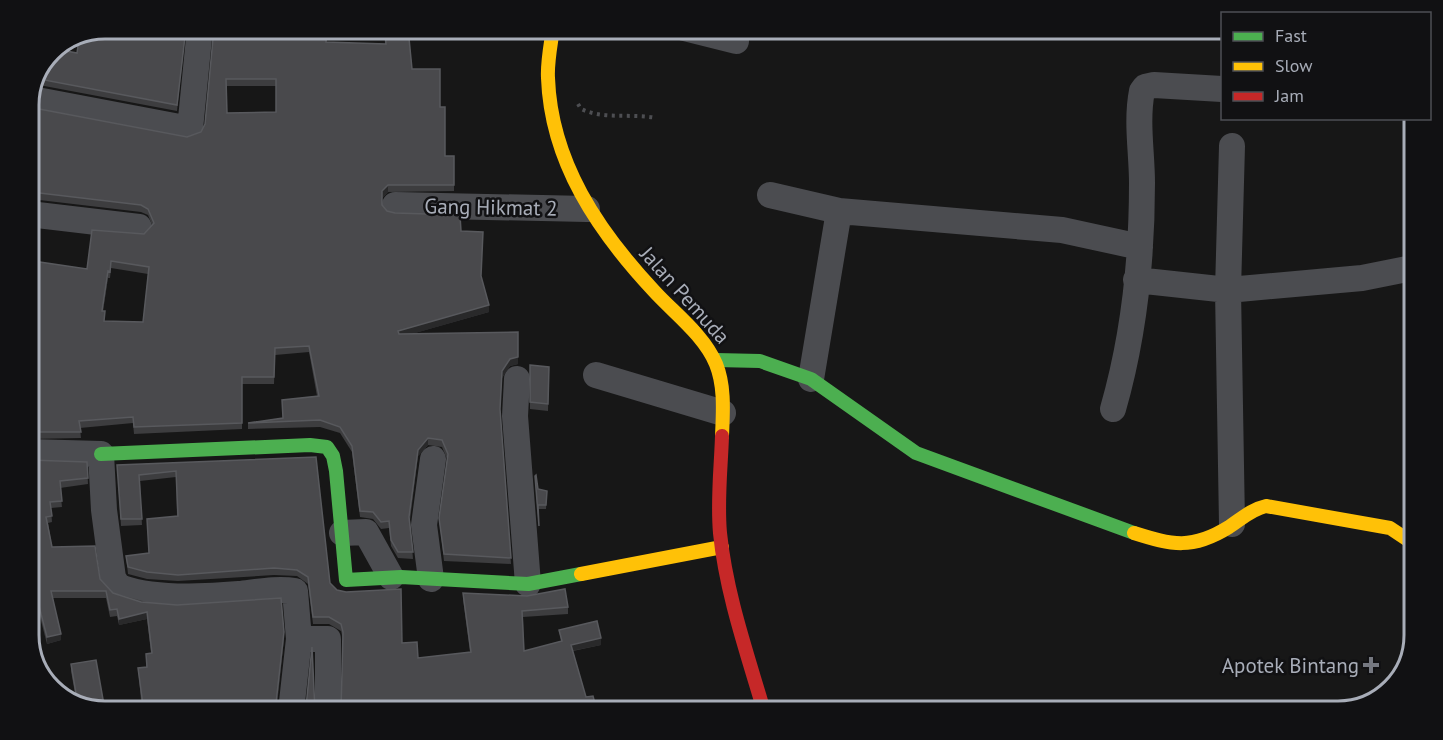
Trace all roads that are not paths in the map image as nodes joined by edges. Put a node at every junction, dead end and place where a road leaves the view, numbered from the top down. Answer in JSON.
{"nodes":[{"id":1,"x":199,"y":39,"type":"edge"},
{"id":2,"x":551,"y":39,"type":"edge"},
{"id":3,"x":728,"y":39,"type":"edge"},
{"id":4,"x":736,"y":41,"type":"dead end"},
{"id":5,"x":1221,"y":89,"type":"edge"},
{"id":6,"x":39,"y":100,"type":"edge"},
{"id":7,"x":1232,"y":146,"type":"dead end"},
{"id":8,"x":770,"y":195,"type":"dead end"},
{"id":9,"x":395,"y":205,"type":"dead end"},
{"id":10,"x":587,"y":209,"type":"junction"},
{"id":11,"x":839,"y":211,"type":"junction"},
{"id":12,"x":39,"y":215,"type":"edge"},
{"id":13,"x":139,"y":227,"type":"dead end"},
{"id":14,"x":1140,"y":246,"type":"junction"},
{"id":15,"x":1404,"y":270,"type":"edge"},
{"id":16,"x":1136,"y":280,"type":"junction"},
{"id":17,"x":1228,"y":291,"type":"junction"},
{"id":18,"x":716,"y":360,"type":"junction"},
{"id":19,"x":596,"y":375,"type":"dead end"},
{"id":20,"x":517,"y":379,"type":"dead end"},
{"id":21,"x":811,"y":379,"type":"junction"},
{"id":22,"x":1113,"y":409,"type":"dead end"},
{"id":23,"x":723,"y":412,"type":"junction"},
{"id":24,"x":39,"y":452,"type":"edge"},
{"id":25,"x":101,"y":454,"type":"junction"},
{"id":26,"x":433,"y":459,"type":"dead end"},
{"id":27,"x":1232,"y":524,"type":"junction"},
{"id":28,"x":342,"y":533,"type":"junction"},
{"id":29,"x":1404,"y":537,"type":"edge"},
{"id":30,"x":722,"y":547,"type":"junction"},
{"id":31,"x":391,"y":577,"type":"junction"},
{"id":32,"x":431,"y":579,"type":"junction"},
{"id":33,"x":528,"y":584,"type":"junction"},
{"id":34,"x":299,"y":639,"type":"junction"},
{"id":35,"x":292,"y":701,"type":"edge"},
{"id":36,"x":328,"y":701,"type":"edge"},
{"id":37,"x":761,"y":701,"type":"edge"}],
"edges":[{"from":1,"to":6,"type":"street"},
{"from":2,"to":10,"type":"street","name":"Jalan Pemuda"},
{"from":3,"to":4,"type":"street"},
{"from":5,"to":14,"type":"street"},
{"from":7,"to":17,"type":"street"},
{"from":8,"to":11,"type":"street"},
{"from":9,"to":10,"type":"street","name":"Gang Hikmat 2"},
{"from":10,"to":18,"type":"street","name":"Jalan Pemuda"},
{"from":11,"to":14,"type":"street"},
{"from":11,"to":21,"type":"street"},
{"from":12,"to":13,"type":"street"},
{"from":14,"to":16,"type":"street"},
{"from":15,"to":17,"type":"street"},
{"from":16,"to":17,"type":"street"},
{"from":16,"to":22,"type":"street"},
{"from":17,"to":27,"type":"street"},
{"from":18,"to":21,"type":"street"},
{"from":18,"to":23,"type":"street","name":"Jalan Pemuda"},
{"from":19,"to":23,"type":"street"},
{"from":20,"to":33,"type":"street"},
{"from":21,"to":27,"type":"street"},
{"from":23,"to":30,"type":"street","name":"Jalan Pemuda"},
{"from":24,"to":25,"type":"street"},
{"from":25,"to":28,"type":"street"},
{"from":25,"to":34,"type":"street"},
{"from":26,"to":32,"type":"street"},
{"from":27,"to":29,"type":"street"},
{"from":28,"to":31,"type":"street"},
{"from":28,"to":31,"type":"street"},
{"from":30,"to":33,"type":"street"},
{"from":30,"to":37,"type":"street","name":"Jalan Pemuda"},
{"from":31,"to":32,"type":"street"},
{"from":32,"to":33,"type":"street"},
{"from":34,"to":35,"type":"street"},
{"from":34,"to":36,"type":"street"}]}
